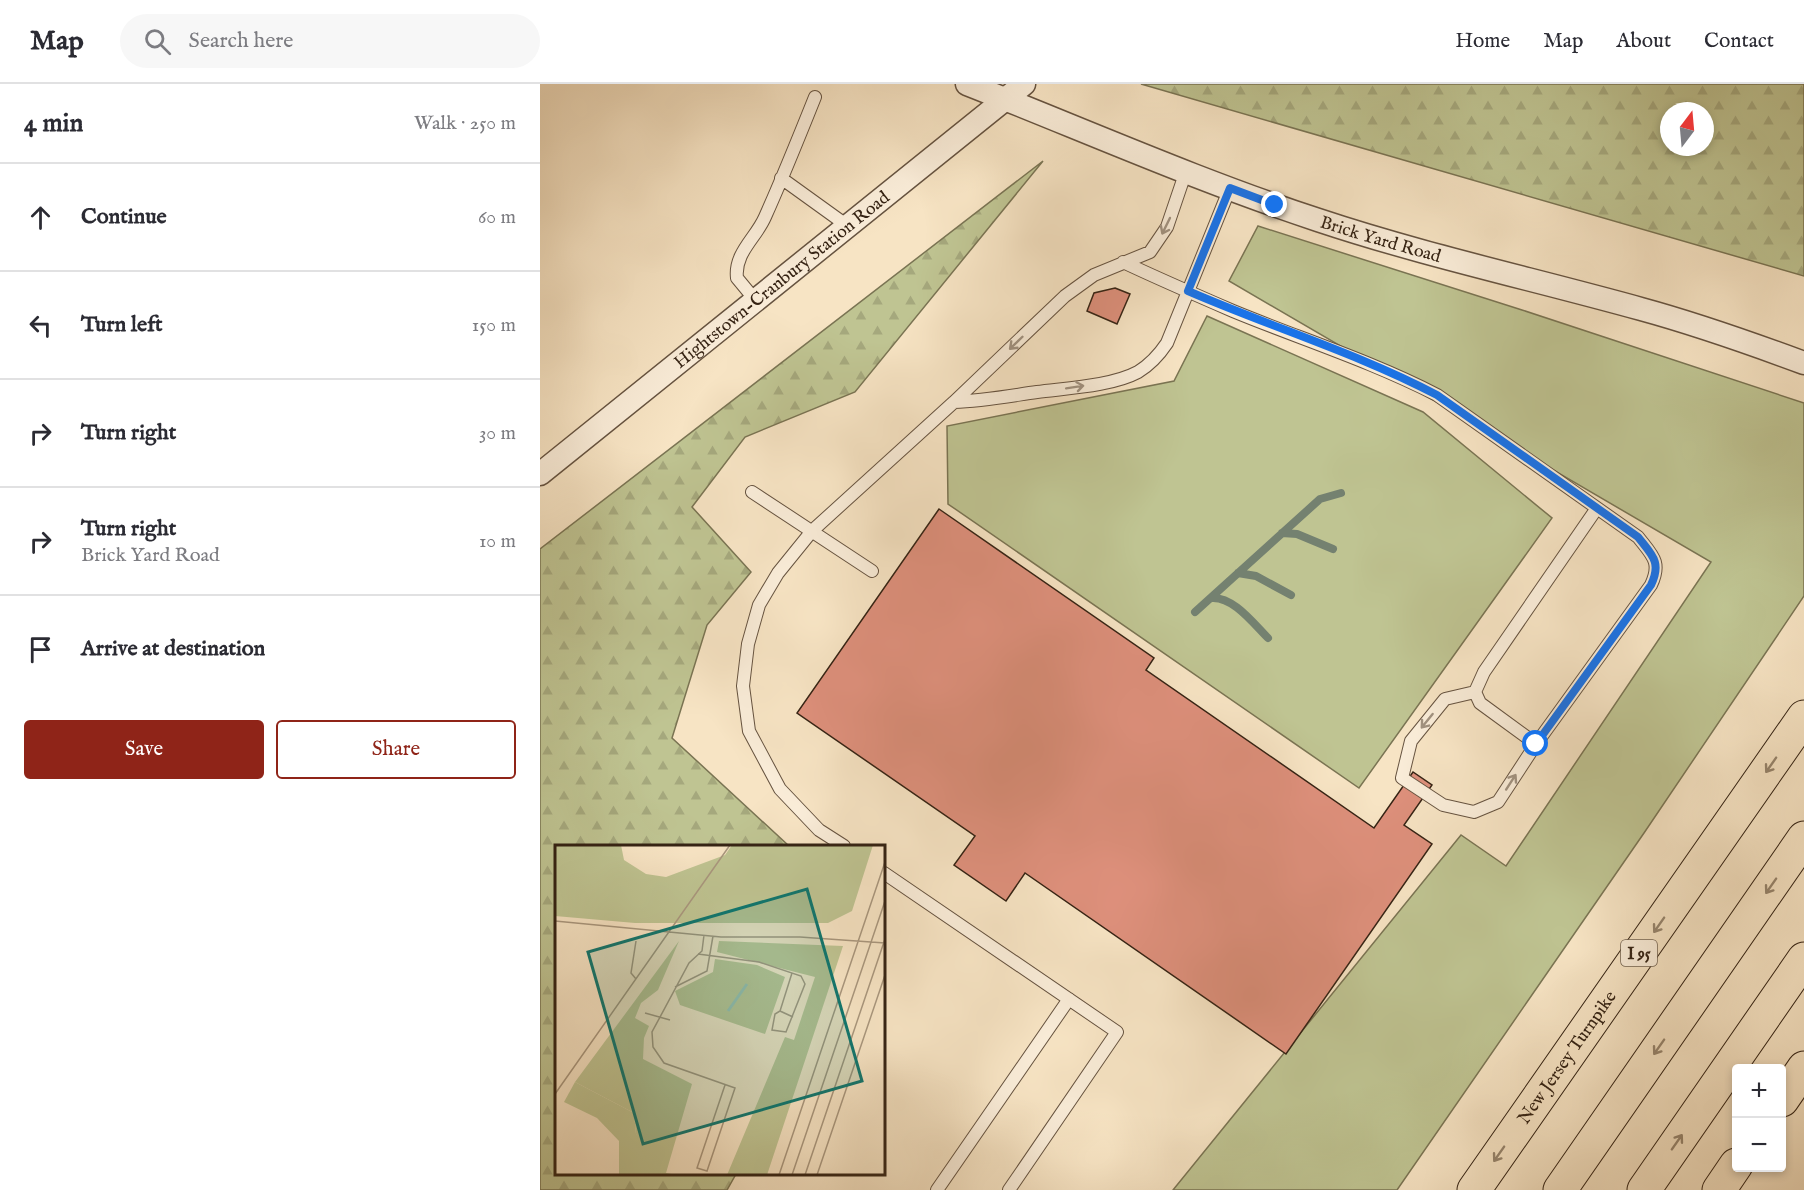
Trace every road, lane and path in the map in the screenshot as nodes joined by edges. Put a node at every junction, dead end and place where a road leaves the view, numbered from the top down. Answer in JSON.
{"nodes":[{"id":1,"x":968,"y":84,"type":"edge"},
{"id":2,"x":1024,"y":84,"type":"edge"},
{"id":3,"x":815,"y":97,"type":"dead end"},
{"id":4,"x":1006,"y":99,"type":"junction"},
{"id":5,"x":1186,"y":171,"type":"junction"},
{"id":6,"x":781,"y":178,"type":"junction"},
{"id":7,"x":1230,"y":188,"type":"junction"},
{"id":8,"x":849,"y":227,"type":"junction"},
{"id":9,"x":1123,"y":262,"type":"junction"},
{"id":10,"x":1188,"y":291,"type":"junction"},
{"id":11,"x":756,"y":301,"type":"junction"},
{"id":12,"x":1804,"y":363,"type":"edge"},
{"id":13,"x":954,"y":402,"type":"junction"},
{"id":14,"x":540,"y":474,"type":"edge"},
{"id":15,"x":752,"y":492,"type":"dead end"},
{"id":16,"x":1597,"y":508,"type":"junction"},
{"id":17,"x":812,"y":531,"type":"junction"},
{"id":18,"x":872,"y":571,"type":"dead end"},
{"id":19,"x":1475,"y":692,"type":"junction"},
{"id":20,"x":1804,"y":717,"type":"edge"},
{"id":21,"x":1536,"y":744,"type":"junction"},
{"id":22,"x":1804,"y":838,"type":"edge"},
{"id":23,"x":842,"y":845,"type":"edge"},
{"id":24,"x":885,"y":874,"type":"edge"},
{"id":25,"x":1804,"y":959,"type":"edge"},
{"id":26,"x":1069,"y":999,"type":"junction"},
{"id":27,"x":1804,"y":1068,"type":"edge"},
{"id":28,"x":1786,"y":1094,"type":"edge"},
{"id":29,"x":1732,"y":1172,"type":"edge"},
{"id":30,"x":938,"y":1190,"type":"edge"},
{"id":31,"x":1009,"y":1190,"type":"edge"},
{"id":32,"x":1474,"y":1190,"type":"edge"},
{"id":33,"x":1560,"y":1190,"type":"edge"},
{"id":34,"x":1644,"y":1190,"type":"edge"},
{"id":35,"x":1719,"y":1190,"type":"edge"}],
"edges":[{"from":1,"to":4,"type":"street","name":"Brick Yard Road"},
{"from":2,"to":4,"type":"street","name":"Hightstown-Cranbury Station Road"},
{"from":3,"to":6,"type":"lane"},
{"from":4,"to":5,"type":"street","name":"Brick Yard Road"},
{"from":4,"to":8,"type":"street","name":"Hightstown-Cranbury Station Road"},
{"from":5,"to":7,"type":"street","name":"Brick Yard Road"},
{"from":5,"to":9,"type":"lane","one_way":true},
{"from":6,"to":8,"type":"lane"},
{"from":6,"to":11,"type":"lane"},
{"from":7,"to":10,"type":"lane"},
{"from":7,"to":12,"type":"street","name":"Brick Yard Road"},
{"from":8,"to":11,"type":"street","name":"Hightstown-Cranbury Station Road"},
{"from":9,"to":10,"type":"lane"},
{"from":9,"to":13,"type":"lane","one_way":true},
{"from":13,"to":10,"type":"lane","one_way":true},
{"from":10,"to":16,"type":"lane"},
{"from":11,"to":14,"type":"street","name":"Hightstown-Cranbury Station Road"},
{"from":13,"to":17,"type":"lane"},
{"from":15,"to":17,"type":"lane"},
{"from":16,"to":19,"type":"lane"},
{"from":16,"to":21,"type":"lane"},
{"from":17,"to":18,"type":"lane"},
{"from":17,"to":23,"type":"lane"},
{"from":19,"to":21,"type":"lane"},
{"from":19,"to":21,"type":"lane","one_way":true},
{"from":20,"to":32,"type":"highway","name":"New Jersey Turnpike","number":"I 95","one_way":true},
{"from":22,"to":33,"type":"highway","one_way":true},
{"from":24,"to":26,"type":"lane"},
{"from":34,"to":25,"type":"highway","one_way":true},
{"from":26,"to":30,"type":"lane"},
{"from":26,"to":31,"type":"lane"},
{"from":27,"to":28,"type":"highway"},
{"from":29,"to":35,"type":"highway"}]}
